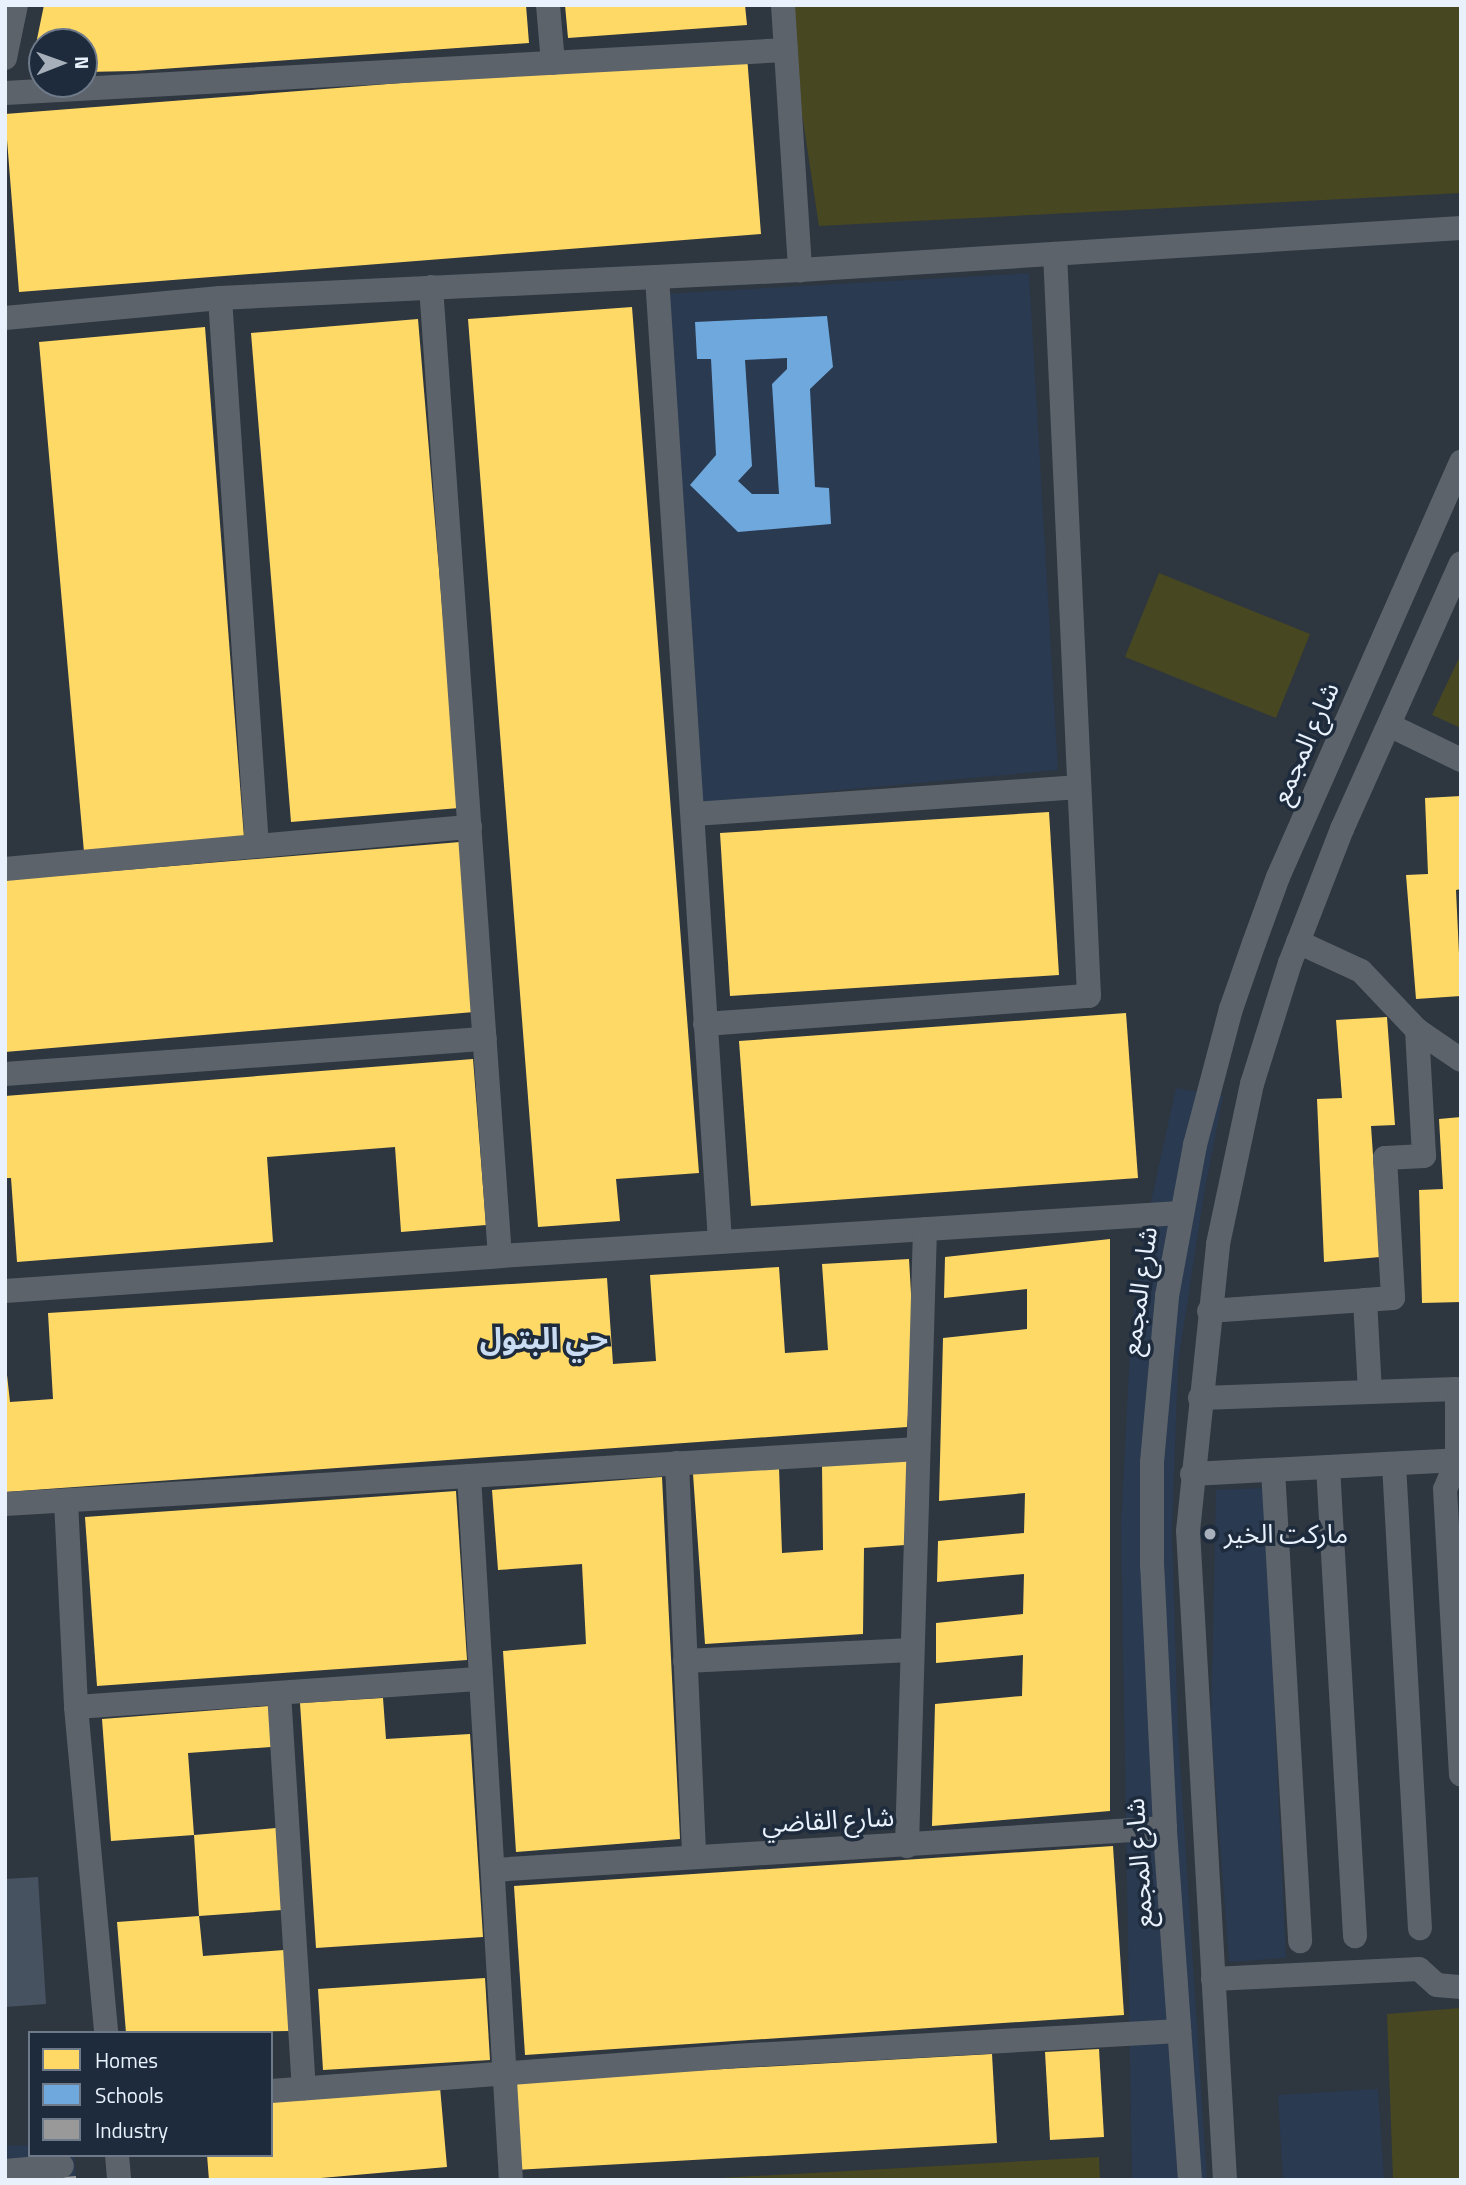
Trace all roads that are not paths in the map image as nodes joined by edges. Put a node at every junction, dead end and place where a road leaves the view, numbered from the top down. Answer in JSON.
{"nodes":[{"id":1,"x":16,"y":5,"type":"edge"},
{"id":2,"x":548,"y":5,"type":"edge"},
{"id":3,"x":783,"y":5,"type":"edge"},
{"id":4,"x":786,"y":50,"type":"junction"},
{"id":5,"x":5,"y":58,"type":"edge"},
{"id":6,"x":553,"y":63,"type":"junction"},
{"id":7,"x":5,"y":93,"type":"edge"},
{"id":8,"x":1461,"y":228,"type":"edge"},
{"id":9,"x":1055,"y":254,"type":"junction"},
{"id":10,"x":800,"y":270,"type":"junction"},
{"id":11,"x":657,"y":277,"type":"junction"},
{"id":12,"x":431,"y":288,"type":"junction"},
{"id":13,"x":220,"y":298,"type":"junction"},
{"id":14,"x":5,"y":318,"type":"edge"},
{"id":15,"x":1461,"y":462,"type":"edge"},
{"id":16,"x":1461,"y":563,"type":"edge"},
{"id":17,"x":1388,"y":726,"type":"junction"},
{"id":18,"x":1461,"y":761,"type":"edge"},
{"id":19,"x":1079,"y":787,"type":"junction"},
{"id":20,"x":694,"y":814,"type":"junction"},
{"id":21,"x":470,"y":827,"type":"junction"},
{"id":22,"x":257,"y":846,"type":"junction"},
{"id":23,"x":5,"y":869,"type":"edge"},
{"id":24,"x":1298,"y":942,"type":"junction"},
{"id":25,"x":705,"y":1024,"type":"junction"},
{"id":26,"x":1417,"y":1030,"type":"junction"},
{"id":27,"x":485,"y":1039,"type":"junction"},
{"id":28,"x":1460,"y":1056,"type":"edge"},
{"id":29,"x":5,"y":1074,"type":"edge"},
{"id":30,"x":1180,"y":1213,"type":"junction"},
{"id":31,"x":926,"y":1229,"type":"junction"},
{"id":32,"x":720,"y":1242,"type":"junction"},
{"id":33,"x":500,"y":1256,"type":"junction"},
{"id":34,"x":5,"y":1291,"type":"edge"},
{"id":35,"x":1365,"y":1300,"type":"junction"},
{"id":36,"x":1209,"y":1311,"type":"junction"},
{"id":37,"x":1370,"y":1392,"type":"junction"},
{"id":38,"x":1459,"y":1392,"type":"edge"},
{"id":39,"x":1200,"y":1398,"type":"junction"},
{"id":40,"x":918,"y":1449,"type":"junction"},
{"id":41,"x":677,"y":1463,"type":"junction"},
{"id":42,"x":1459,"y":1463,"type":"edge"},
{"id":43,"x":1394,"y":1464,"type":"junction"},
{"id":44,"x":1328,"y":1467,"type":"junction"},
{"id":45,"x":1273,"y":1470,"type":"junction"},
{"id":46,"x":1192,"y":1474,"type":"junction"},
{"id":47,"x":469,"y":1476,"type":"junction"},
{"id":48,"x":1152,"y":1498,"type":"junction"},
{"id":49,"x":66,"y":1501,"type":"junction"},
{"id":50,"x":1190,"y":1501,"type":"junction"},
{"id":51,"x":5,"y":1504,"type":"edge"},
{"id":52,"x":1191,"y":1564,"type":"junction"},
{"id":53,"x":1152,"y":1566,"type":"junction"},
{"id":54,"x":912,"y":1650,"type":"junction"},
{"id":55,"x":685,"y":1661,"type":"junction"},
{"id":56,"x":481,"y":1679,"type":"junction"},
{"id":57,"x":279,"y":1693,"type":"junction"},
{"id":58,"x":76,"y":1707,"type":"junction"},
{"id":59,"x":1461,"y":1774,"type":"edge"},
{"id":60,"x":1166,"y":1828,"type":"junction"},
{"id":61,"x":907,"y":1846,"type":"junction"},
{"id":62,"x":694,"y":1857,"type":"junction"},
{"id":63,"x":1169,"y":1865,"type":"junction"},
{"id":64,"x":493,"y":1870,"type":"junction"},
{"id":65,"x":1208,"y":1901,"type":"junction"},
{"id":66,"x":1420,"y":1928,"type":"dead end"},
{"id":67,"x":1355,"y":1936,"type":"dead end"},
{"id":68,"x":1300,"y":1941,"type":"dead end"},
{"id":69,"x":1213,"y":1979,"type":"junction"},
{"id":70,"x":1461,"y":1986,"type":"edge"},
{"id":71,"x":106,"y":2031,"type":"edge"},
{"id":72,"x":1179,"y":2031,"type":"junction"},
{"id":73,"x":505,"y":2071,"type":"junction"},
{"id":74,"x":304,"y":2088,"type":"junction"},
{"id":75,"x":273,"y":2091,"type":"edge"},
{"id":76,"x":117,"y":2157,"type":"edge"},
{"id":77,"x":62,"y":2166,"type":"dead end"},
{"id":78,"x":5,"y":2171,"type":"edge"},
{"id":79,"x":119,"y":2180,"type":"edge"},
{"id":80,"x":511,"y":2180,"type":"edge"},
{"id":81,"x":1190,"y":2180,"type":"edge"},
{"id":82,"x":1225,"y":2180,"type":"edge"}],
"edges":[{"from":1,"to":5,"type":"street"},
{"from":2,"to":6,"type":"street"},
{"from":3,"to":4,"type":"street"},
{"from":4,"to":6,"type":"street"},
{"from":4,"to":10,"type":"street"},
{"from":6,"to":7,"type":"street"},
{"from":8,"to":9,"type":"street"},
{"from":9,"to":10,"type":"street"},
{"from":9,"to":19,"type":"street"},
{"from":10,"to":11,"type":"street"},
{"from":11,"to":12,"type":"street"},
{"from":11,"to":20,"type":"street"},
{"from":12,"to":13,"type":"street"},
{"from":12,"to":21,"type":"street"},
{"from":13,"to":14,"type":"street"},
{"from":13,"to":22,"type":"street"},
{"from":15,"to":30,"type":"street","name":"شارع المجمع"},
{"from":16,"to":17,"type":"street"},
{"from":17,"to":18,"type":"street"},
{"from":17,"to":24,"type":"street"},
{"from":19,"to":20,"type":"street"},
{"from":19,"to":25,"type":"street"},
{"from":20,"to":25,"type":"street"},
{"from":21,"to":22,"type":"street"},
{"from":21,"to":27,"type":"street"},
{"from":22,"to":23,"type":"street"},
{"from":24,"to":26,"type":"street"},
{"from":24,"to":36,"type":"street"},
{"from":25,"to":32,"type":"street"},
{"from":26,"to":28,"type":"street"},
{"from":26,"to":35,"type":"street"},
{"from":27,"to":29,"type":"street"},
{"from":27,"to":33,"type":"street"},
{"from":30,"to":31,"type":"street"},
{"from":30,"to":48,"type":"street","name":"شارع المجمع"},
{"from":31,"to":32,"type":"street"},
{"from":31,"to":40,"type":"street"},
{"from":32,"to":33,"type":"street"},
{"from":33,"to":34,"type":"street"},
{"from":35,"to":36,"type":"street"},
{"from":35,"to":37,"type":"street"},
{"from":36,"to":39,"type":"street"},
{"from":37,"to":38,"type":"street"},
{"from":37,"to":39,"type":"street"},
{"from":38,"to":42,"type":"street"},
{"from":39,"to":46,"type":"street"},
{"from":40,"to":41,"type":"street"},
{"from":40,"to":54,"type":"street"},
{"from":41,"to":47,"type":"street"},
{"from":41,"to":55,"type":"street"},
{"from":42,"to":43,"type":"street"},
{"from":42,"to":59,"type":"street"},
{"from":43,"to":44,"type":"street"},
{"from":43,"to":66,"type":"street"},
{"from":44,"to":45,"type":"street"},
{"from":44,"to":67,"type":"street"},
{"from":45,"to":46,"type":"street"},
{"from":45,"to":68,"type":"street"},
{"from":46,"to":50,"type":"street"},
{"from":47,"to":49,"type":"street"},
{"from":47,"to":56,"type":"street"},
{"from":48,"to":50,"type":"street"},
{"from":48,"to":53,"type":"street","name":"شارع المجمع"},
{"from":49,"to":51,"type":"street"},
{"from":49,"to":58,"type":"street"},
{"from":50,"to":52,"type":"street"},
{"from":52,"to":53,"type":"street"},
{"from":52,"to":65,"type":"street"},
{"from":53,"to":60,"type":"street","name":"شارع المجمع"},
{"from":54,"to":55,"type":"street"},
{"from":54,"to":61,"type":"street"},
{"from":55,"to":62,"type":"street"},
{"from":56,"to":57,"type":"street"},
{"from":56,"to":64,"type":"street"},
{"from":57,"to":58,"type":"street"},
{"from":57,"to":74,"type":"street"},
{"from":58,"to":71,"type":"street"},
{"from":60,"to":61,"type":"street","name":"شارع القاضي"},
{"from":60,"to":63,"type":"street","name":"شارع المجمع"},
{"from":61,"to":62,"type":"street","name":"شارع القاضي"},
{"from":62,"to":64,"type":"street","name":"شارع القاضي"},
{"from":63,"to":65,"type":"street"},
{"from":63,"to":72,"type":"street","name":"شارع المجمع"},
{"from":64,"to":73,"type":"street"},
{"from":65,"to":69,"type":"street"},
{"from":69,"to":70,"type":"street"},
{"from":69,"to":82,"type":"street"},
{"from":72,"to":73,"type":"street"},
{"from":72,"to":81,"type":"street","name":"شارع المجمع"},
{"from":73,"to":74,"type":"street"},
{"from":73,"to":80,"type":"street"},
{"from":74,"to":75,"type":"street"},
{"from":76,"to":79,"type":"street"},
{"from":77,"to":78,"type":"street"}]}
